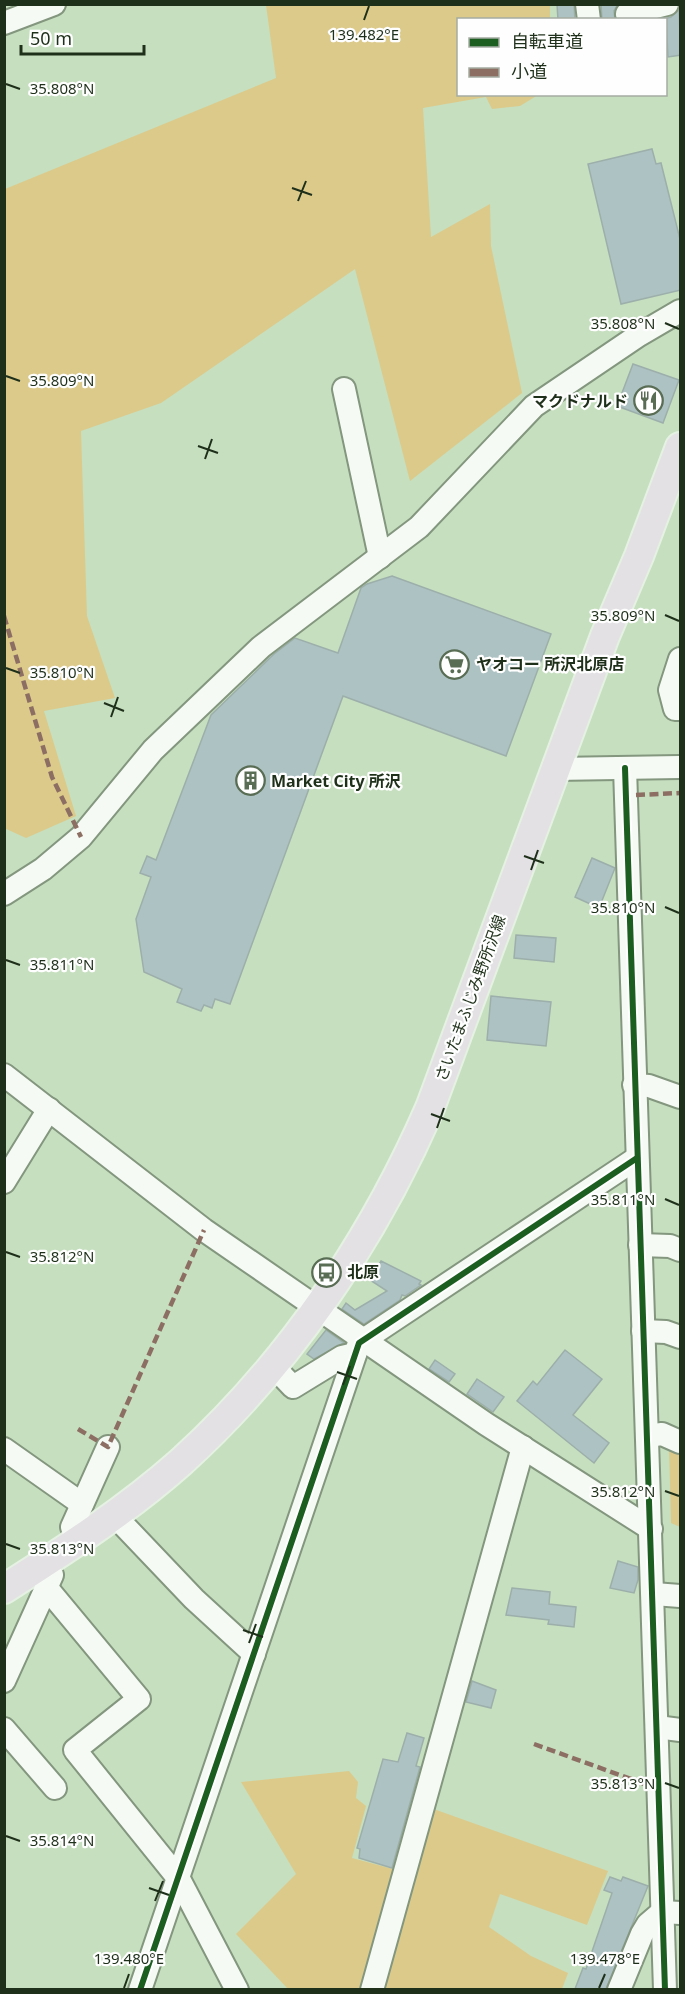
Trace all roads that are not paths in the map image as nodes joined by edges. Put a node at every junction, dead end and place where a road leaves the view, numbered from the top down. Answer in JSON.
{"nodes":[{"id":1,"x":54,"y":4,"type":"edge"},
{"id":2,"x":667,"y":4,"type":"edge"},
{"id":3,"x":627,"y":14,"type":"dead end"},
{"id":4,"x":4,"y":23,"type":"edge"},
{"id":5,"x":681,"y":311,"type":"edge"},
{"id":6,"x":344,"y":389,"type":"dead end"},
{"id":7,"x":681,"y":447,"type":"edge"},
{"id":8,"x":380,"y":557,"type":"junction"},
{"id":9,"x":681,"y":659,"type":"edge"},
{"id":10,"x":681,"y":709,"type":"edge"},
{"id":11,"x":681,"y":767,"type":"edge"},
{"id":12,"x":625,"y":768,"type":"junction"},
{"id":13,"x":555,"y":769,"type":"junction"},
{"id":14,"x":4,"y":894,"type":"edge"},
{"id":15,"x":4,"y":1075,"type":"edge"},
{"id":16,"x":634,"y":1085,"type":"junction"},
{"id":17,"x":681,"y":1097,"type":"edge"},
{"id":18,"x":49,"y":1109,"type":"junction"},
{"id":19,"x":637,"y":1158,"type":"junction"},
{"id":20,"x":4,"y":1182,"type":"edge"},
{"id":21,"x":640,"y":1245,"type":"junction"},
{"id":22,"x":681,"y":1250,"type":"edge"},
{"id":23,"x":317,"y":1308,"type":"junction"},
{"id":24,"x":643,"y":1331,"type":"junction"},
{"id":25,"x":681,"y":1337,"type":"edge"},
{"id":26,"x":361,"y":1347,"type":"junction"},
{"id":27,"x":273,"y":1366,"type":"junction"},
{"id":28,"x":647,"y":1436,"type":"junction"},
{"id":29,"x":681,"y":1442,"type":"edge"},
{"id":30,"x":108,"y":1447,"type":"dead end"},
{"id":31,"x":523,"y":1447,"type":"junction"},
{"id":32,"x":4,"y":1449,"type":"edge"},
{"id":33,"x":82,"y":1504,"type":"junction"},
{"id":34,"x":114,"y":1515,"type":"junction"},
{"id":35,"x":651,"y":1529,"type":"junction"},
{"id":36,"x":70,"y":1546,"type":"junction"},
{"id":37,"x":46,"y":1587,"type":"junction"},
{"id":38,"x":4,"y":1589,"type":"edge"},
{"id":39,"x":654,"y":1594,"type":"junction"},
{"id":40,"x":681,"y":1596,"type":"edge"},
{"id":41,"x":254,"y":1654,"type":"junction"},
{"id":42,"x":4,"y":1682,"type":"edge"},
{"id":43,"x":657,"y":1727,"type":"junction"},
{"id":44,"x":4,"y":1729,"type":"edge"},
{"id":45,"x":681,"y":1730,"type":"edge"},
{"id":46,"x":55,"y":1788,"type":"dead end"},
{"id":47,"x":671,"y":1822,"type":"edge"},
{"id":48,"x":179,"y":1879,"type":"junction"},
{"id":49,"x":671,"y":1912,"type":"edge"},
{"id":50,"x":140,"y":1989,"type":"edge"},
{"id":51,"x":237,"y":1989,"type":"edge"},
{"id":52,"x":372,"y":1989,"type":"edge"},
{"id":53,"x":620,"y":1989,"type":"edge"},
{"id":54,"x":665,"y":1989,"type":"edge"}],
"edges":[{"from":1,"to":4,"type":"street"},
{"from":2,"to":3,"type":"street"},
{"from":5,"to":8,"type":"street"},
{"from":6,"to":8,"type":"street"},
{"from":7,"to":13,"type":"main road","name":"さいたまふじみ野所沢線"},
{"from":8,"to":14,"type":"street"},
{"from":9,"to":10,"type":"street"},
{"from":11,"to":12,"type":"street"},
{"from":12,"to":13,"type":"street"},
{"from":12,"to":16,"type":"street"},
{"from":13,"to":23,"type":"main road","name":"さいたまふじみ野所沢線"},
{"from":15,"to":18,"type":"street"},
{"from":16,"to":17,"type":"street"},
{"from":16,"to":19,"type":"street"},
{"from":18,"to":20,"type":"street"},
{"from":18,"to":23,"type":"street"},
{"from":19,"to":21,"type":"street"},
{"from":19,"to":26,"type":"street"},
{"from":21,"to":22,"type":"street"},
{"from":21,"to":24,"type":"street"},
{"from":23,"to":26,"type":"street"},
{"from":23,"to":27,"type":"main road","name":"さいたまふじみ野所沢線"},
{"from":24,"to":25,"type":"street"},
{"from":24,"to":28,"type":"street"},
{"from":26,"to":27,"type":"street"},
{"from":26,"to":31,"type":"street"},
{"from":26,"to":41,"type":"street"},
{"from":27,"to":34,"type":"main road","name":"さいたまふじみ野所沢線"},
{"from":28,"to":29,"type":"street"},
{"from":28,"to":35,"type":"street"},
{"from":30,"to":33,"type":"street"},
{"from":31,"to":35,"type":"street"},
{"from":31,"to":52,"type":"street"},
{"from":32,"to":33,"type":"street"},
{"from":33,"to":36,"type":"street"},
{"from":34,"to":36,"type":"main road","name":"さいたまふじみ野所沢線"},
{"from":34,"to":41,"type":"street"},
{"from":35,"to":39,"type":"street"},
{"from":36,"to":37,"type":"street"},
{"from":36,"to":38,"type":"main road","name":"さいたまふじみ野所沢線"},
{"from":37,"to":42,"type":"street"},
{"from":37,"to":48,"type":"street"},
{"from":39,"to":40,"type":"street"},
{"from":39,"to":43,"type":"street"},
{"from":41,"to":48,"type":"street"},
{"from":43,"to":45,"type":"street"},
{"from":43,"to":47,"type":"street"},
{"from":44,"to":46,"type":"street"},
{"from":47,"to":49,"type":"street"},
{"from":48,"to":50,"type":"street"},
{"from":48,"to":51,"type":"street"},
{"from":49,"to":53,"type":"street"},
{"from":49,"to":54,"type":"street"}]}
